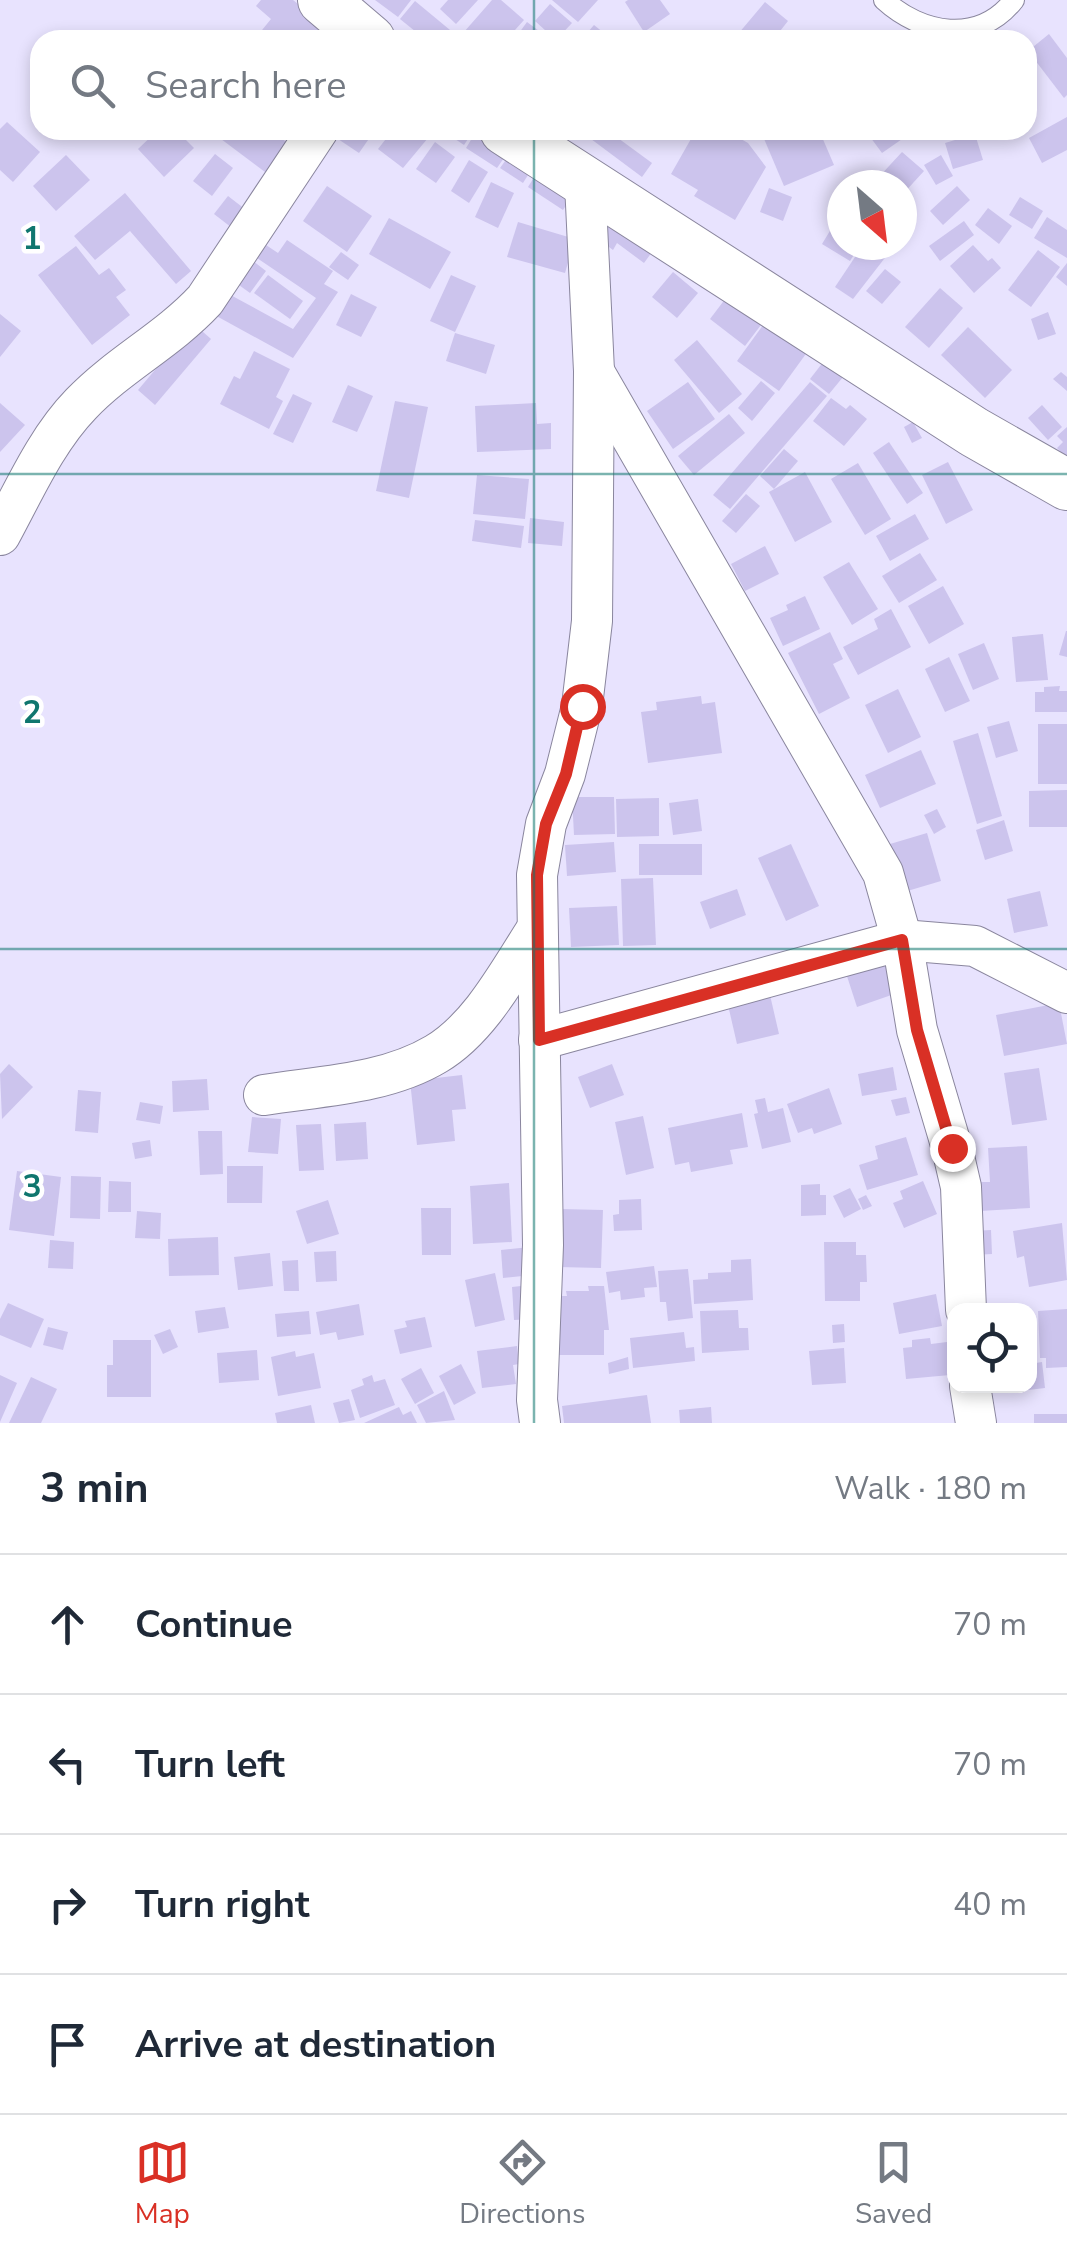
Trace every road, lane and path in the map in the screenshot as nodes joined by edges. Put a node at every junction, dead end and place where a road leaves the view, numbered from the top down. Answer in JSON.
{"nodes":[{"id":1,"x":323,"y":0,"type":"edge"},
{"id":2,"x":884,"y":0,"type":"edge"},
{"id":3,"x":1014,"y":0,"type":"edge"},
{"id":4,"x":358,"y":30,"type":"edge"},
{"id":5,"x":311,"y":140,"type":"edge"},
{"id":6,"x":520,"y":140,"type":"edge"},
{"id":7,"x":585,"y":183,"type":"junction"},
{"id":8,"x":594,"y":371,"type":"junction"},
{"id":9,"x":1067,"y":485,"type":"edge"},
{"id":10,"x":0,"y":535,"type":"edge"},
{"id":11,"x":537,"y":930,"type":"junction"},
{"id":12,"x":902,"y":940,"type":"junction"},
{"id":13,"x":1067,"y":993,"type":"edge"},
{"id":14,"x":539,"y":1040,"type":"junction"},
{"id":15,"x":264,"y":1095,"type":"dead end"},
{"id":16,"x":966,"y":1303,"type":"edge"},
{"id":17,"x":971,"y":1393,"type":"edge"},
{"id":18,"x":540,"y":1423,"type":"edge"},
{"id":19,"x":976,"y":1423,"type":"edge"}],
"edges":[{"from":1,"to":4,"type":"street"},
{"from":2,"to":3,"type":"lane"},
{"from":5,"to":10,"type":"street"},
{"from":6,"to":7,"type":"street"},
{"from":7,"to":8,"type":"street"},
{"from":7,"to":9,"type":"street"},
{"from":8,"to":11,"type":"street"},
{"from":8,"to":12,"type":"street"},
{"from":11,"to":14,"type":"street"},
{"from":11,"to":15,"type":"street"},
{"from":12,"to":13,"type":"street"},
{"from":12,"to":14,"type":"street"},
{"from":12,"to":16,"type":"street"},
{"from":14,"to":18,"type":"street"},
{"from":17,"to":19,"type":"street"}]}
